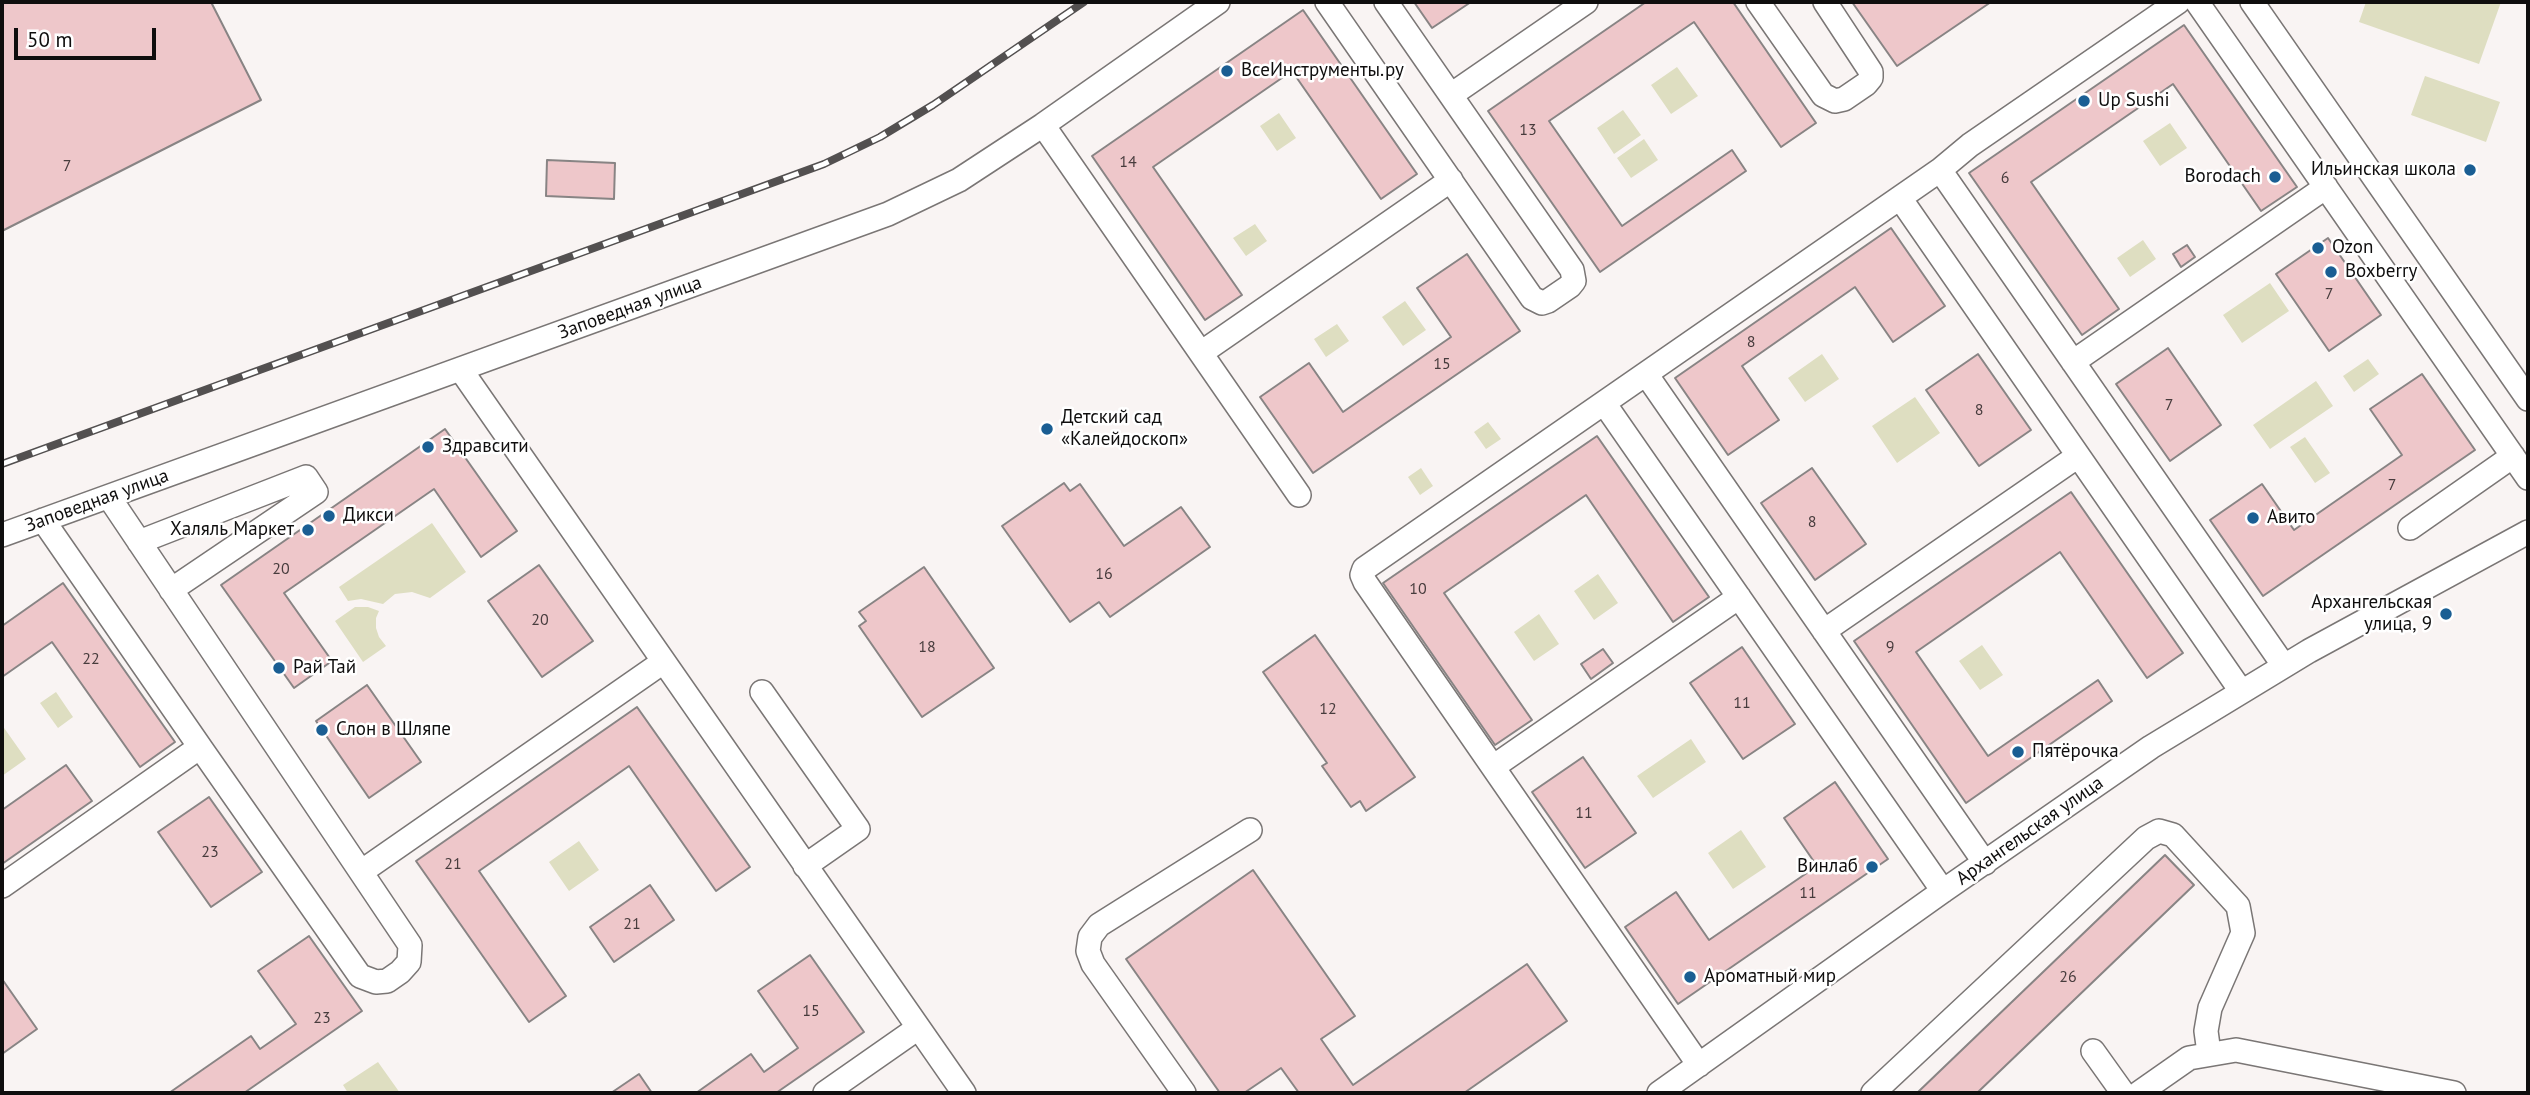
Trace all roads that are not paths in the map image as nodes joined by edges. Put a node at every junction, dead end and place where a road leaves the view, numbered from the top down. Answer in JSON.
{"nodes":[{"id":1,"x":1218,"y":2,"type":"edge"},
{"id":2,"x":1327,"y":2,"type":"edge"},
{"id":3,"x":1386,"y":2,"type":"edge"},
{"id":4,"x":1586,"y":2,"type":"edge"},
{"id":5,"x":1758,"y":2,"type":"edge"},
{"id":6,"x":1825,"y":2,"type":"edge"},
{"id":7,"x":2178,"y":2,"type":"edge"},
{"id":8,"x":2197,"y":2,"type":"edge"},
{"id":9,"x":2252,"y":2,"type":"edge"},
{"id":10,"x":1451,"y":95,"type":"junction"},
{"id":11,"x":1043,"y":125,"type":"junction"},
{"id":12,"x":1940,"y":170,"type":"junction"},
{"id":13,"x":1451,"y":180,"type":"junction"},
{"id":14,"x":2326,"y":187,"type":"junction"},
{"id":15,"x":1900,"y":198,"type":"junction"},
{"id":16,"x":1201,"y":353,"type":"junction"},
{"id":17,"x":2073,"y":362,"type":"junction"},
{"id":18,"x":461,"y":370,"type":"junction"},
{"id":19,"x":1646,"y":374,"type":"junction"},
{"id":20,"x":2528,"y":399,"type":"edge"},
{"id":21,"x":1604,"y":402,"type":"junction"},
{"id":22,"x":2078,"y":456,"type":"junction"},
{"id":23,"x":2513,"y":456,"type":"junction"},
{"id":24,"x":2528,"y":478,"type":"edge"},
{"id":25,"x":1299,"y":495,"type":"dead end"},
{"id":26,"x":109,"y":497,"type":"junction"},
{"id":27,"x":43,"y":520,"type":"junction"},
{"id":28,"x":2410,"y":528,"type":"dead end"},
{"id":29,"x":2528,"y":532,"type":"edge"},
{"id":30,"x":2,"y":535,"type":"edge"},
{"id":31,"x":139,"y":542,"type":"junction"},
{"id":32,"x":171,"y":590,"type":"junction"},
{"id":33,"x":1739,"y":597,"type":"junction"},
{"id":34,"x":1824,"y":631,"type":"junction"},
{"id":35,"x":663,"y":662,"type":"junction"},
{"id":36,"x":2284,"y":666,"type":"junction"},
{"id":37,"x":2241,"y":691,"type":"junction"},
{"id":38,"x":762,"y":692,"type":"dead end"},
{"id":39,"x":200,"y":747,"type":"junction"},
{"id":40,"x":1493,"y":767,"type":"junction"},
{"id":41,"x":1250,"y":830,"type":"dead end"},
{"id":42,"x":1985,"y":863,"type":"junction"},
{"id":43,"x":805,"y":866,"type":"junction"},
{"id":44,"x":361,"y":872,"type":"junction"},
{"id":45,"x":2,"y":886,"type":"edge"},
{"id":46,"x":1943,"y":891,"type":"junction"},
{"id":47,"x":918,"y":1028,"type":"junction"},
{"id":48,"x":2093,"y":1051,"type":"dead end"},
{"id":49,"x":2209,"y":1053,"type":"junction"},
{"id":50,"x":1699,"y":1065,"type":"junction"},
{"id":51,"x":825,"y":1093,"type":"edge"},
{"id":52,"x":964,"y":1093,"type":"edge"},
{"id":53,"x":1184,"y":1093,"type":"edge"},
{"id":54,"x":1659,"y":1093,"type":"edge"},
{"id":55,"x":1873,"y":1093,"type":"edge"},
{"id":56,"x":2123,"y":1093,"type":"edge"},
{"id":57,"x":2139,"y":1093,"type":"edge"},
{"id":58,"x":2454,"y":1093,"type":"edge"}],
"edges":[{"from":1,"to":11,"type":"street","name":"Заповедная улица"},
{"from":2,"to":13,"type":"street"},
{"from":3,"to":10,"type":"street"},
{"from":4,"to":10,"type":"street"},
{"from":5,"to":6,"type":"street"},
{"from":7,"to":12,"type":"street"},
{"from":8,"to":14,"type":"street"},
{"from":9,"to":20,"type":"street"},
{"from":10,"to":13,"type":"street"},
{"from":11,"to":16,"type":"street"},
{"from":11,"to":18,"type":"street","name":"Заповедная улица"},
{"from":12,"to":15,"type":"street"},
{"from":12,"to":17,"type":"street"},
{"from":13,"to":16,"type":"street"},
{"from":14,"to":17,"type":"street"},
{"from":14,"to":23,"type":"street"},
{"from":15,"to":19,"type":"street"},
{"from":15,"to":22,"type":"street"},
{"from":16,"to":25,"type":"street"},
{"from":17,"to":36,"type":"street"},
{"from":18,"to":26,"type":"street","name":"Заповедная улица"},
{"from":18,"to":35,"type":"street"},
{"from":19,"to":21,"type":"street"},
{"from":19,"to":34,"type":"street"},
{"from":21,"to":33,"type":"street"},
{"from":21,"to":40,"type":"street"},
{"from":22,"to":34,"type":"street"},
{"from":22,"to":37,"type":"street"},
{"from":23,"to":24,"type":"street"},
{"from":23,"to":28,"type":"street"},
{"from":26,"to":27,"type":"street","name":"Заповедная улица"},
{"from":26,"to":31,"type":"street"},
{"from":27,"to":30,"type":"street","name":"Заповедная улица"},
{"from":27,"to":39,"type":"street"},
{"from":29,"to":36,"type":"street","name":"Архангельская улица"},
{"from":31,"to":32,"type":"street"},
{"from":31,"to":32,"type":"street"},
{"from":32,"to":44,"type":"street"},
{"from":33,"to":40,"type":"street"},
{"from":33,"to":46,"type":"street"},
{"from":34,"to":42,"type":"street"},
{"from":35,"to":43,"type":"street"},
{"from":35,"to":44,"type":"street"},
{"from":36,"to":37,"type":"street","name":"Архангельская улица"},
{"from":37,"to":42,"type":"street","name":"Архангельская улица"},
{"from":38,"to":43,"type":"street"},
{"from":39,"to":44,"type":"street"},
{"from":39,"to":45,"type":"street"},
{"from":40,"to":50,"type":"street"},
{"from":41,"to":53,"type":"street"},
{"from":42,"to":46,"type":"street","name":"Архангельская улица"},
{"from":43,"to":47,"type":"street"},
{"from":46,"to":50,"type":"street","name":"Архангельская улица"},
{"from":47,"to":51,"type":"street"},
{"from":47,"to":52,"type":"street"},
{"from":48,"to":56,"type":"street"},
{"from":49,"to":55,"type":"street"},
{"from":49,"to":57,"type":"street"},
{"from":49,"to":58,"type":"street"},
{"from":50,"to":54,"type":"street","name":"Архангельская улица"}]}
